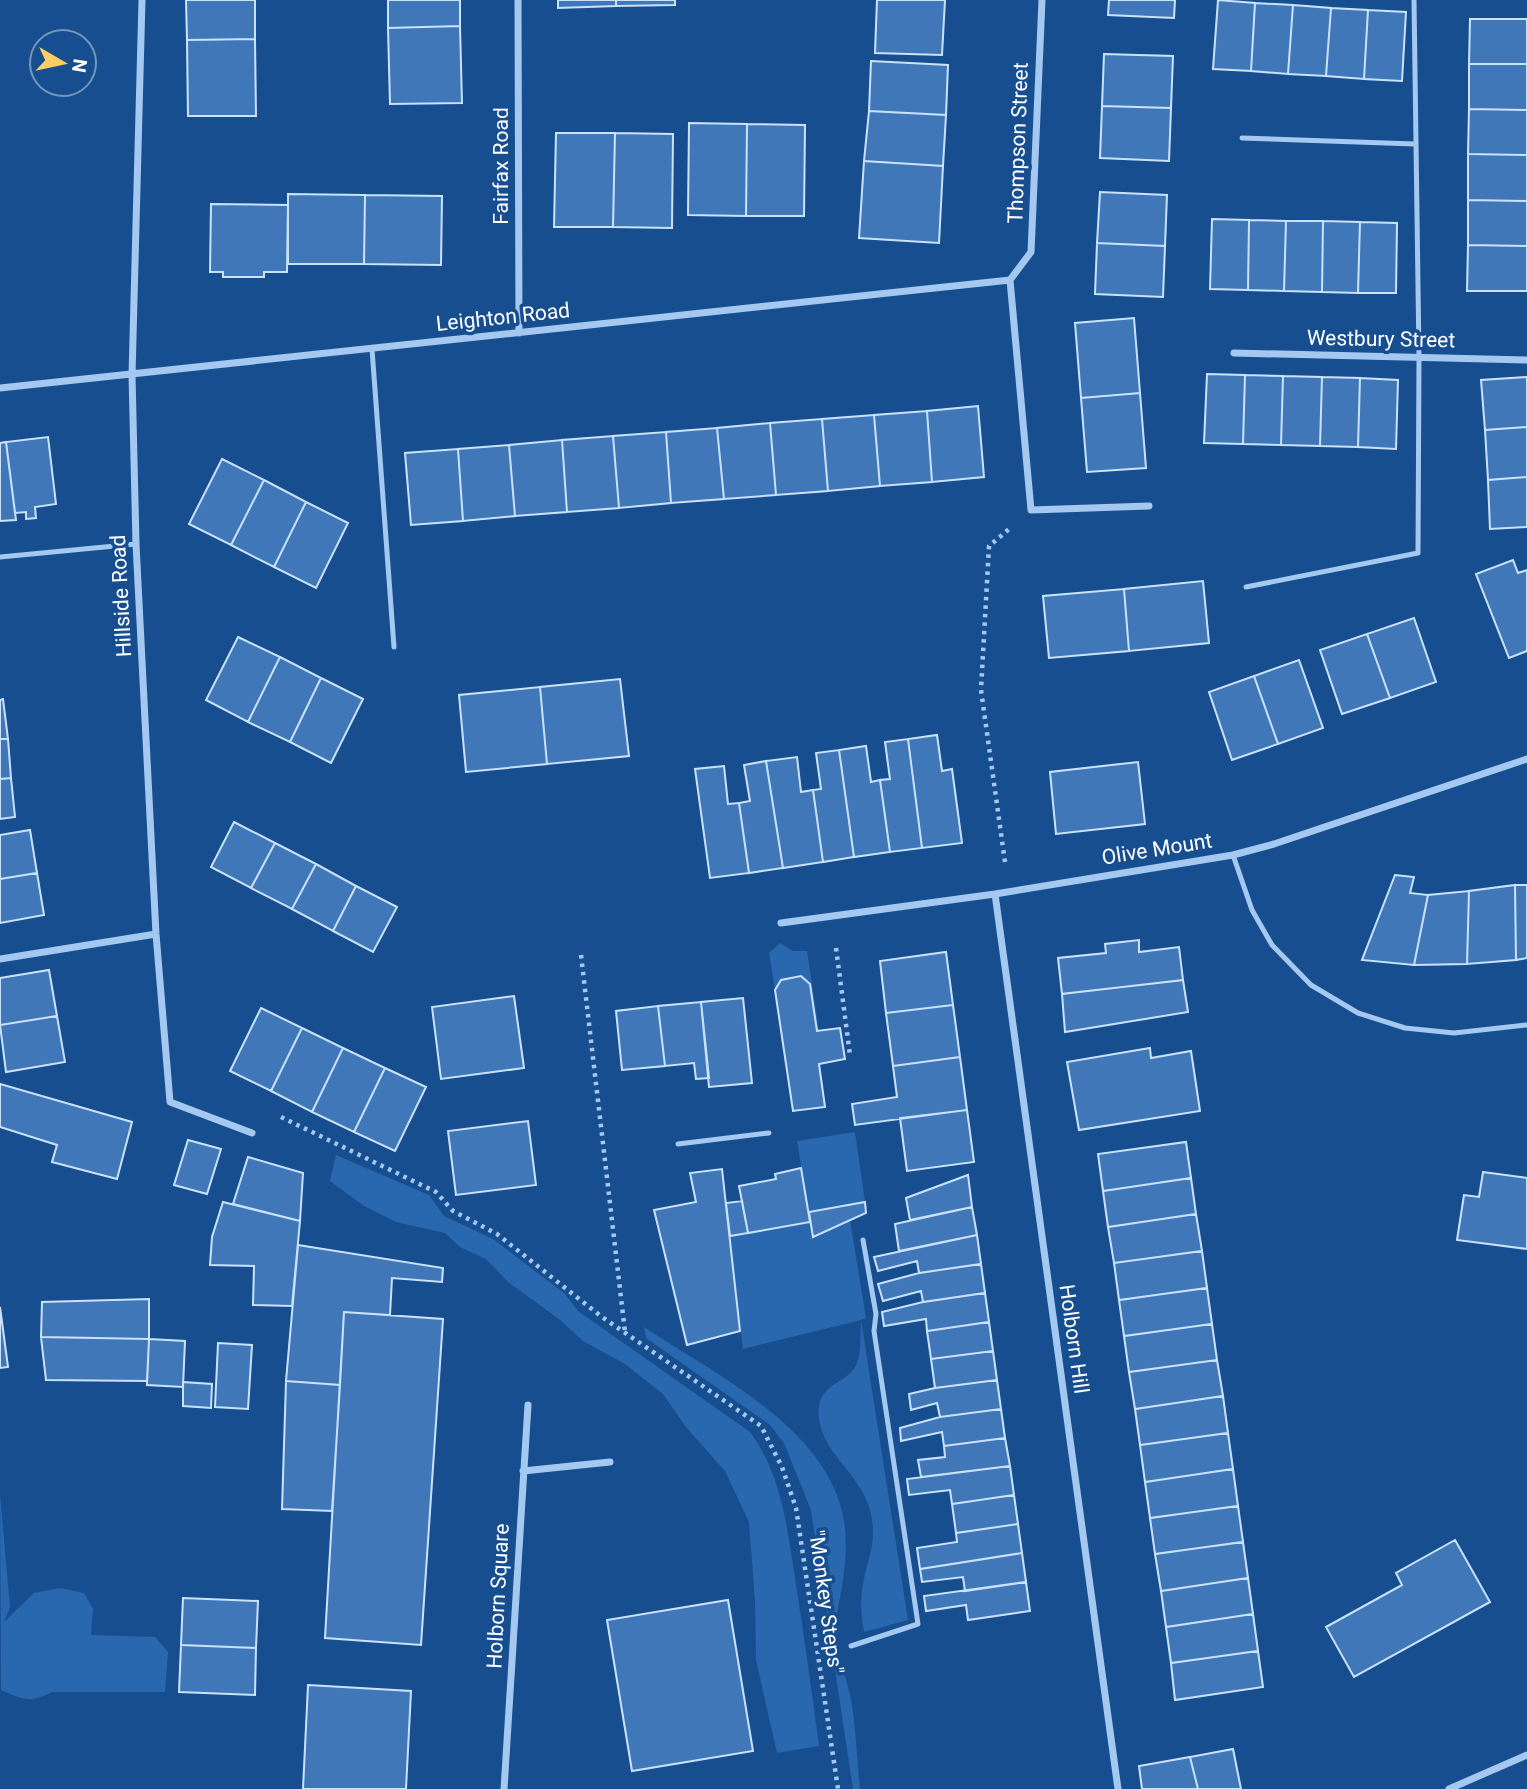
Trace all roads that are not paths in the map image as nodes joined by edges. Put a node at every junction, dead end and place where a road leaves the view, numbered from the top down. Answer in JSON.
{"nodes":[{"id":1,"x":142,"y":0,"type":"edge"},
{"id":2,"x":517,"y":0,"type":"edge"},
{"id":3,"x":1042,"y":0,"type":"edge"},
{"id":4,"x":1414,"y":0,"type":"edge"},
{"id":5,"x":1242,"y":138,"type":"dead end"},
{"id":6,"x":1415,"y":144,"type":"junction"},
{"id":7,"x":1010,"y":280,"type":"junction"},
{"id":8,"x":519,"y":333,"type":"junction"},
{"id":9,"x":372,"y":349,"type":"junction"},
{"id":10,"x":1234,"y":353,"type":"dead end"},
{"id":11,"x":1419,"y":357,"type":"junction"},
{"id":12,"x":1527,"y":360,"type":"edge"},
{"id":13,"x":132,"y":375,"type":"junction"},
{"id":14,"x":0,"y":388,"type":"edge"},
{"id":15,"x":1149,"y":506,"type":"dead end"},
{"id":16,"x":136,"y":544,"type":"junction"},
{"id":17,"x":0,"y":557,"type":"edge"},
{"id":18,"x":1246,"y":587,"type":"dead end"},
{"id":19,"x":394,"y":647,"type":"dead end"},
{"id":20,"x":1527,"y":759,"type":"edge"},
{"id":21,"x":1233,"y":855,"type":"junction"},
{"id":22,"x":995,"y":894,"type":"junction"},
{"id":23,"x":781,"y":922,"type":"dead end"},
{"id":24,"x":156,"y":934,"type":"junction"},
{"id":25,"x":0,"y":959,"type":"edge"},
{"id":26,"x":1527,"y":1025,"type":"edge"},
{"id":27,"x":252,"y":1133,"type":"dead end"},
{"id":28,"x":769,"y":1133,"type":"dead end"},
{"id":29,"x":678,"y":1144,"type":"dead end"},
{"id":30,"x":863,"y":1240,"type":"dead end"},
{"id":31,"x":528,"y":1405,"type":"dead end"},
{"id":32,"x":610,"y":1462,"type":"dead end"},
{"id":33,"x":523,"y":1471,"type":"junction"},
{"id":34,"x":851,"y":1646,"type":"dead end"},
{"id":35,"x":1527,"y":1755,"type":"edge"},
{"id":36,"x":504,"y":1789,"type":"edge"},
{"id":37,"x":1118,"y":1789,"type":"edge"},
{"id":38,"x":1449,"y":1789,"type":"edge"}],
"edges":[{"from":1,"to":13,"type":"street","name":"Hillside Road"},
{"from":2,"to":8,"type":"street","name":"Fairfax Road"},
{"from":3,"to":7,"type":"street","name":"Thompson Street"},
{"from":4,"to":6,"type":"lane"},
{"from":5,"to":6,"type":"lane"},
{"from":6,"to":11,"type":"lane"},
{"from":7,"to":8,"type":"street","name":"Leighton Road"},
{"from":7,"to":15,"type":"street"},
{"from":8,"to":9,"type":"street","name":"Leighton Road"},
{"from":9,"to":13,"type":"street","name":"Leighton Road"},
{"from":9,"to":19,"type":"lane"},
{"from":10,"to":11,"type":"street","name":"Westbury Street"},
{"from":11,"to":12,"type":"street","name":"Westbury Street"},
{"from":11,"to":18,"type":"lane"},
{"from":13,"to":14,"type":"street","name":"Leighton Road"},
{"from":13,"to":16,"type":"street","name":"Hillside Road"},
{"from":16,"to":17,"type":"lane"},
{"from":16,"to":24,"type":"street","name":"Hillside Road"},
{"from":20,"to":21,"type":"street","name":"Olive Mount"},
{"from":21,"to":22,"type":"street","name":"Olive Mount"},
{"from":21,"to":26,"type":"lane"},
{"from":22,"to":23,"type":"street","name":"Olive Mount"},
{"from":22,"to":37,"type":"street","name":"Holborn Hill"},
{"from":24,"to":25,"type":"street"},
{"from":24,"to":27,"type":"street","name":"Hillside Road"},
{"from":28,"to":29,"type":"lane"},
{"from":30,"to":34,"type":"lane"},
{"from":31,"to":33,"type":"street","name":"Holborn Square"},
{"from":32,"to":33,"type":"street"},
{"from":33,"to":36,"type":"street","name":"Holborn Square"},
{"from":35,"to":38,"type":"street"}]}
